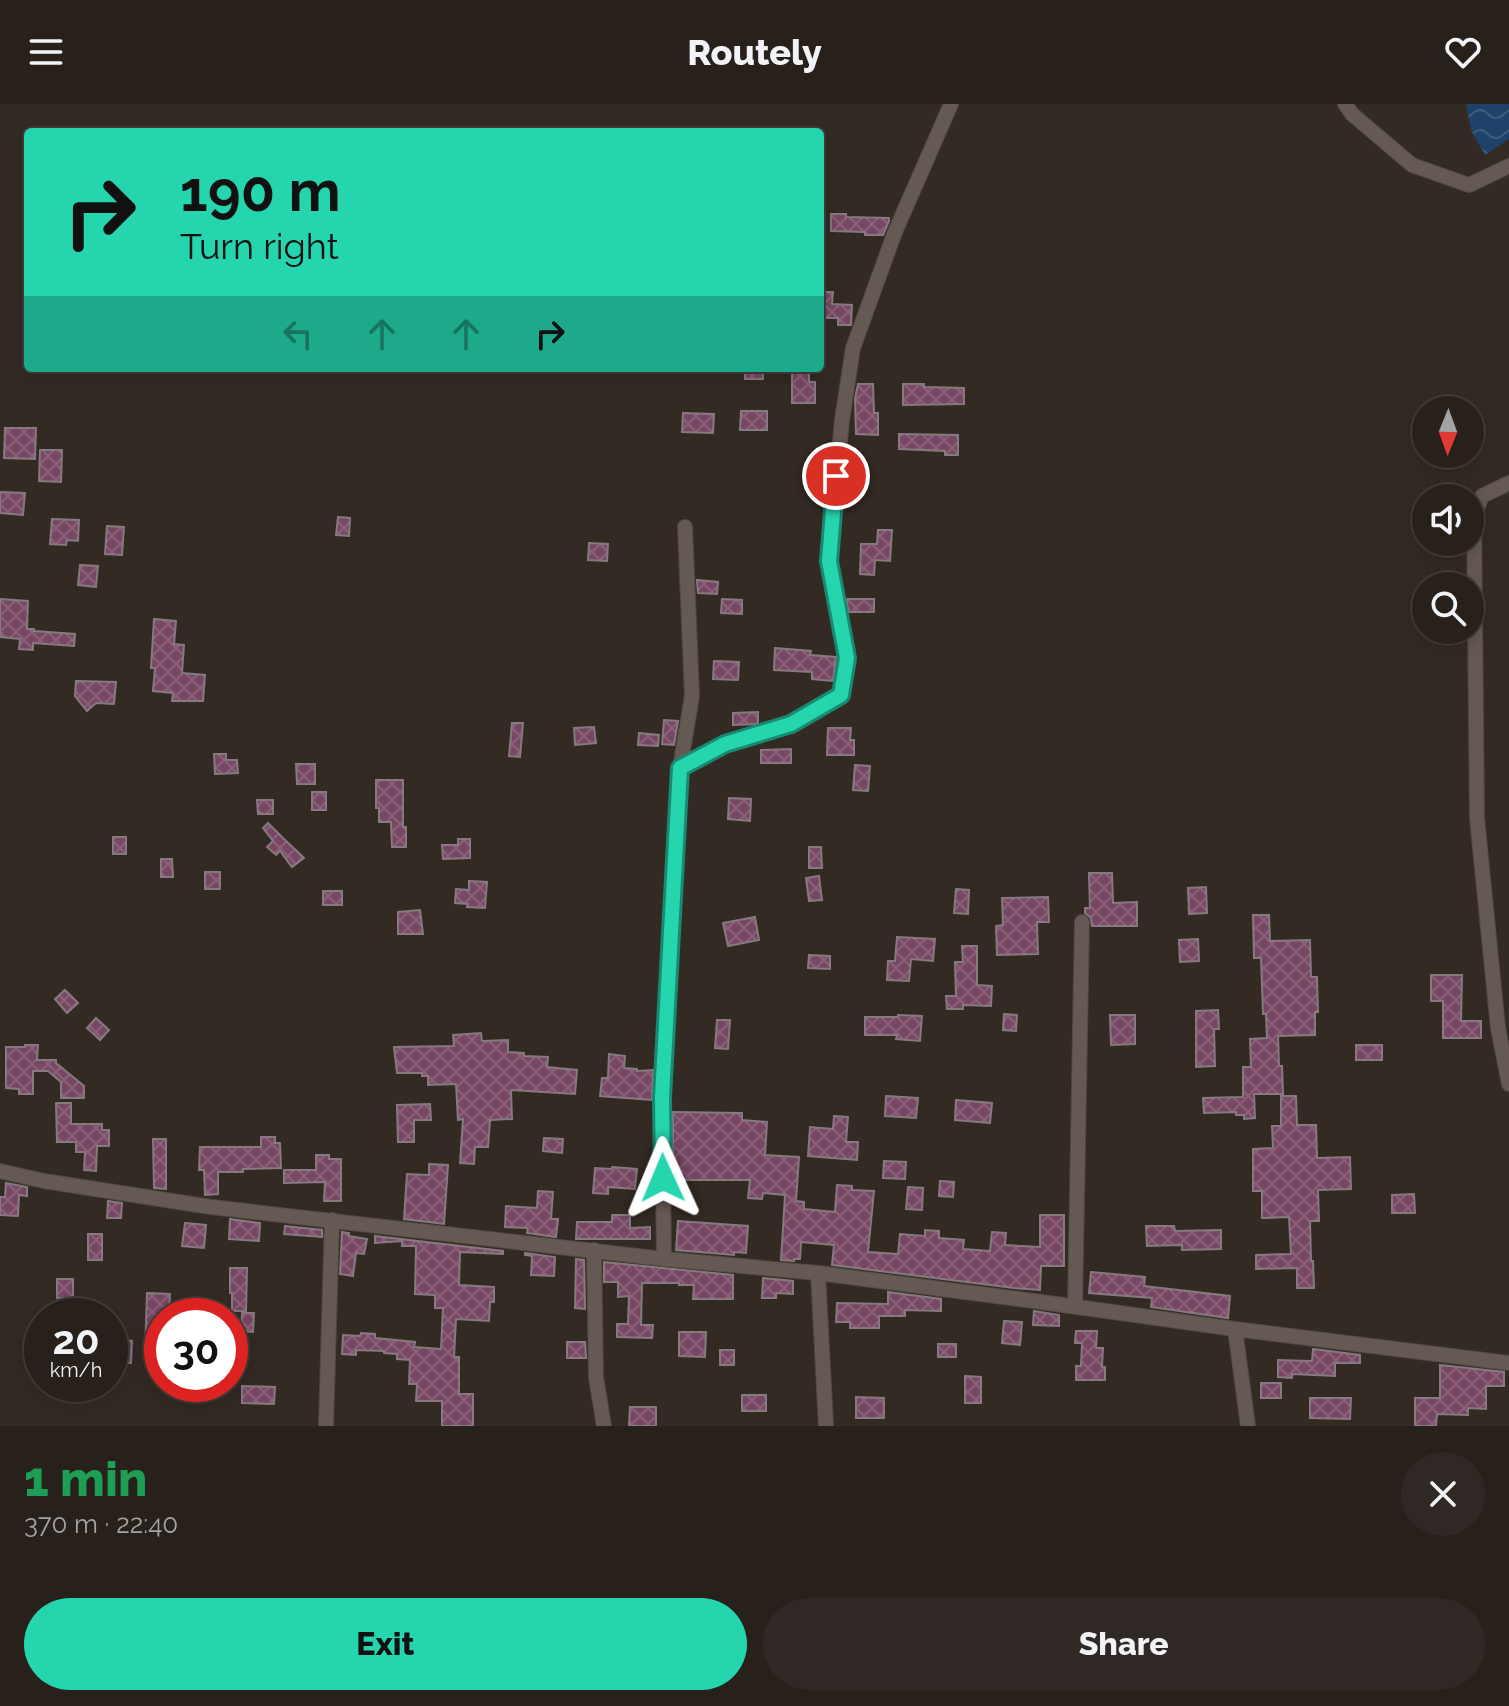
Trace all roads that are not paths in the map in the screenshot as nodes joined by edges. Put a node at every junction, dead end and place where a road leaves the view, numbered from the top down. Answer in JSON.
{"nodes":[{"id":1,"x":951,"y":104,"type":"edge"},
{"id":2,"x":1345,"y":104,"type":"edge"},
{"id":3,"x":1509,"y":166,"type":"edge"},
{"id":4,"x":1509,"y":483,"type":"edge"},
{"id":5,"x":685,"y":527,"type":"dead end"},
{"id":6,"x":680,"y":768,"type":"junction"},
{"id":7,"x":1082,"y":922,"type":"dead end"},
{"id":8,"x":1509,"y":1084,"type":"edge"},
{"id":9,"x":0,"y":1171,"type":"edge"},
{"id":10,"x":332,"y":1220,"type":"junction"},
{"id":11,"x":594,"y":1250,"type":"junction"},
{"id":12,"x":664,"y":1259,"type":"junction"},
{"id":13,"x":818,"y":1273,"type":"junction"},
{"id":14,"x":1075,"y":1306,"type":"junction"},
{"id":15,"x":1235,"y":1329,"type":"junction"},
{"id":16,"x":1509,"y":1363,"type":"edge"},
{"id":17,"x":326,"y":1426,"type":"edge"},
{"id":18,"x":604,"y":1426,"type":"edge"},
{"id":19,"x":826,"y":1426,"type":"edge"},
{"id":20,"x":1248,"y":1426,"type":"edge"}],
"edges":[{"from":1,"to":6,"type":"street"},
{"from":2,"to":3,"type":"street"},
{"from":4,"to":8,"type":"street"},
{"from":5,"to":6,"type":"street"},
{"from":6,"to":12,"type":"street"},
{"from":7,"to":14,"type":"street"},
{"from":9,"to":10,"type":"street"},
{"from":10,"to":11,"type":"street"},
{"from":10,"to":17,"type":"street"},
{"from":11,"to":12,"type":"street"},
{"from":11,"to":18,"type":"street"},
{"from":12,"to":13,"type":"street"},
{"from":13,"to":14,"type":"street"},
{"from":13,"to":19,"type":"street"},
{"from":14,"to":15,"type":"street"},
{"from":15,"to":16,"type":"street"},
{"from":15,"to":20,"type":"street"}]}
